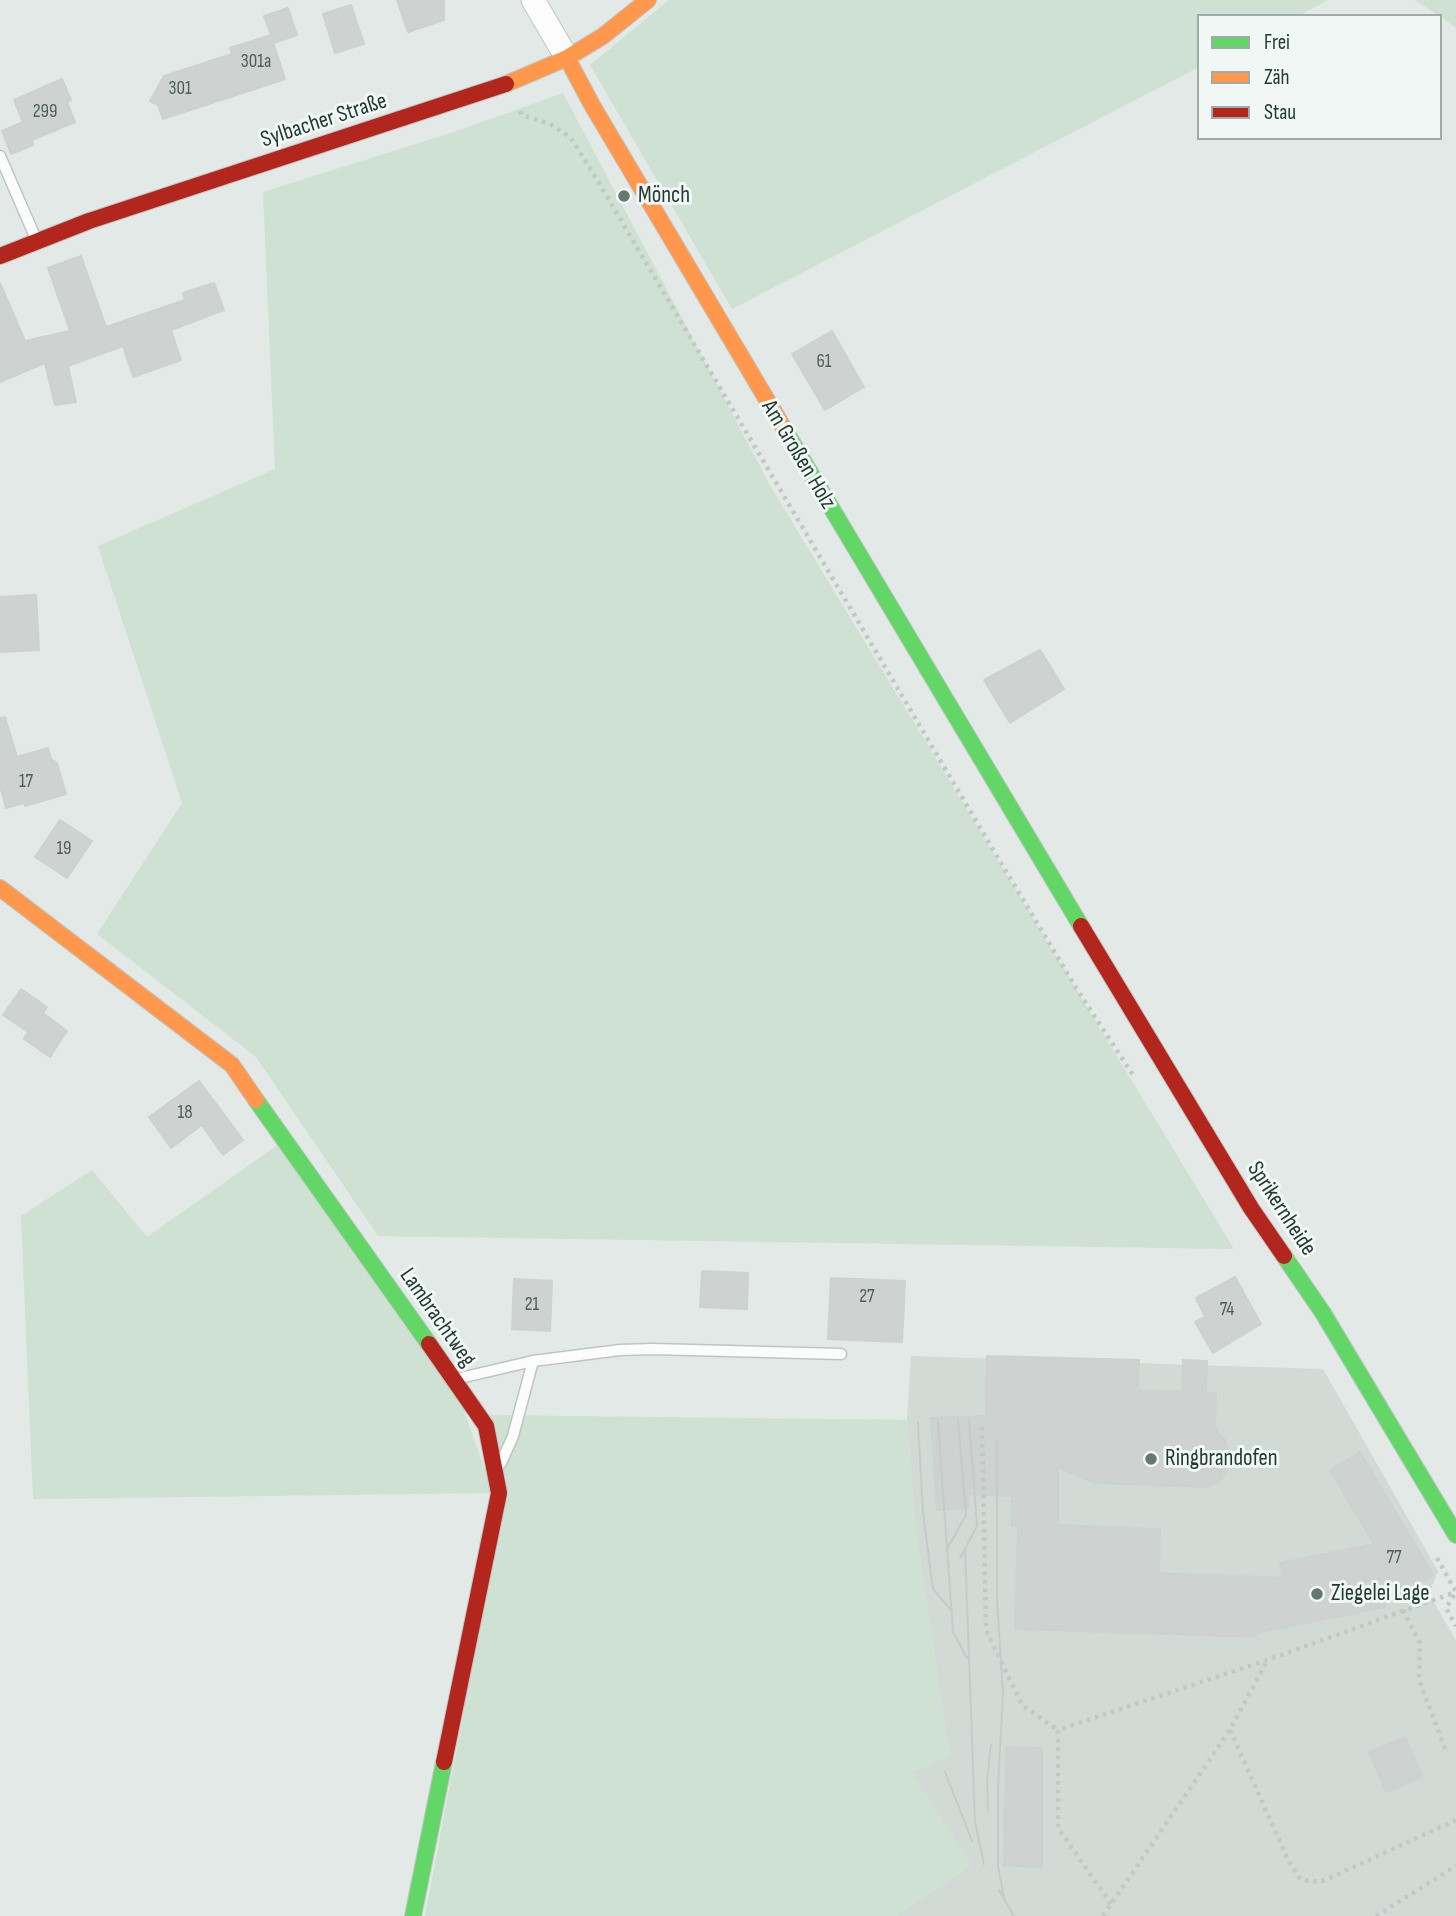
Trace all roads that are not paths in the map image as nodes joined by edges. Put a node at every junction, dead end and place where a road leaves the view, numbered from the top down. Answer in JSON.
{"nodes":[{"id":1,"x":533,"y":0,"type":"edge"},
{"id":2,"x":648,"y":0,"type":"edge"},
{"id":3,"x":568,"y":58,"type":"junction"},
{"id":4,"x":0,"y":156,"type":"edge"},
{"id":5,"x":37,"y":241,"type":"junction"},
{"id":6,"x":0,"y":256,"type":"edge"},
{"id":7,"x":0,"y":888,"type":"edge"},
{"id":8,"x":1070,"y":906,"type":"joint"},
{"id":9,"x":841,"y":1354,"type":"dead end"},
{"id":10,"x":533,"y":1361,"type":"junction"},
{"id":11,"x":454,"y":1380,"type":"junction"},
{"id":12,"x":496,"y":1475,"type":"junction"},
{"id":13,"x":1456,"y":1535,"type":"edge"},
{"id":14,"x":413,"y":1916,"type":"edge"}],
"edges":[{"from":1,"to":3,"type":"street","name":"Am Großen Holz"},
{"from":2,"to":3,"type":"main road","name":"Sylbacher Straße"},
{"from":3,"to":5,"type":"main road","name":"Sylbacher Straße"},
{"from":3,"to":8,"type":"main road","name":"Am Großen Holz"},
{"from":4,"to":5,"type":"lane"},
{"from":5,"to":6,"type":"main road","name":"Sylbacher Straße"},
{"from":7,"to":11,"type":"main road","name":"Lambrachtweg"},
{"from":8,"to":13,"type":"main road","name":"Sprikernheide"},
{"from":9,"to":10,"type":"lane"},
{"from":10,"to":11,"type":"lane"},
{"from":10,"to":12,"type":"lane"},
{"from":11,"to":12,"type":"main road","name":"Lambrachtweg"},
{"from":12,"to":14,"type":"main road","name":"Lambrachtweg"}]}
